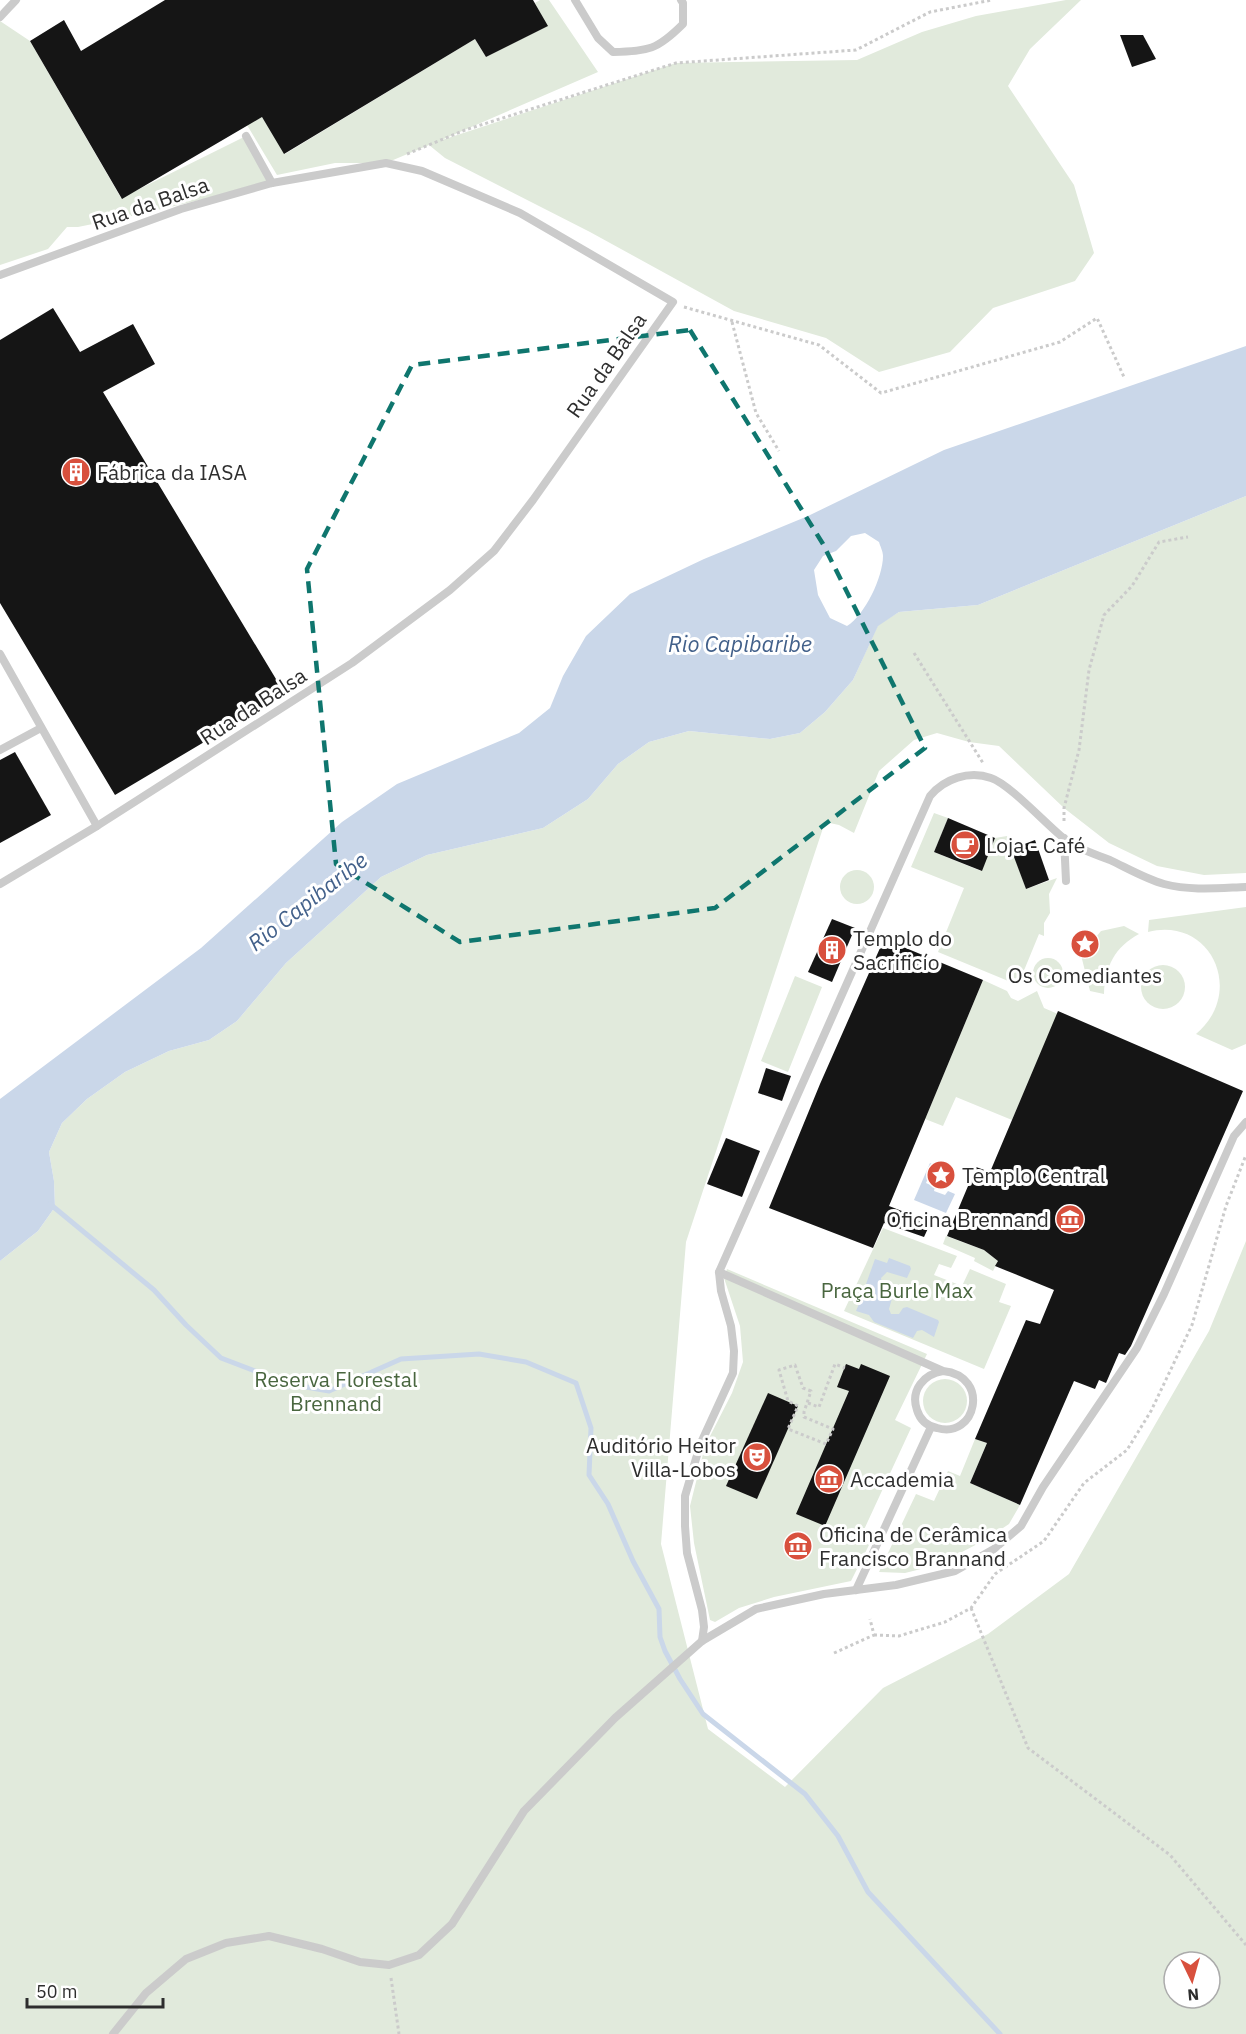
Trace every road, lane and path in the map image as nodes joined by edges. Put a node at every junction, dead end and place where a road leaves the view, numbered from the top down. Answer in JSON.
{"nodes":[{"id":1,"x":16,"y":0,"type":"edge"},
{"id":2,"x":575,"y":0,"type":"edge"},
{"id":3,"x":681,"y":0,"type":"edge"},
{"id":4,"x":992,"y":0,"type":"edge"},
{"id":5,"x":0,"y":17,"type":"edge"},
{"id":6,"x":246,"y":136,"type":"dead end"},
{"id":7,"x":407,"y":154,"type":"dead end"},
{"id":8,"x":272,"y":183,"type":"junction"},
{"id":9,"x":0,"y":275,"type":"edge"},
{"id":10,"x":673,"y":302,"type":"junction"},
{"id":11,"x":732,"y":321,"type":"junction"},
{"id":12,"x":1124,"y":377,"type":"dead end"},
{"id":13,"x":778,"y":451,"type":"dead end"},
{"id":14,"x":1188,"y":537,"type":"dead end"},
{"id":15,"x":914,"y":653,"type":"dead end"},
{"id":16,"x":0,"y":654,"type":"edge"},
{"id":17,"x":41,"y":728,"type":"junction"},
{"id":18,"x":0,"y":750,"type":"edge"},
{"id":19,"x":993,"y":778,"type":"junction"},
{"id":20,"x":97,"y":826,"type":"junction"},
{"id":21,"x":1064,"y":838,"type":"junction"},
{"id":22,"x":1066,"y":881,"type":"dead end"},
{"id":23,"x":0,"y":884,"type":"edge"},
{"id":24,"x":1246,"y":887,"type":"edge"},
{"id":25,"x":1246,"y":1122,"type":"edge"},
{"id":26,"x":1246,"y":1155,"type":"edge"},
{"id":27,"x":720,"y":1272,"type":"junction"},
{"id":28,"x":845,"y":1368,"type":"dead end"},
{"id":29,"x":943,"y":1371,"type":"junction"},
{"id":30,"x":807,"y":1402,"type":"junction"},
{"id":31,"x":931,"y":1427,"type":"junction"},
{"id":32,"x":856,"y":1590,"type":"junction"},
{"id":33,"x":971,"y":1608,"type":"junction"},
{"id":34,"x":870,"y":1619,"type":"dead end"},
{"id":35,"x":874,"y":1635,"type":"junction"},
{"id":36,"x":702,"y":1641,"type":"junction"},
{"id":37,"x":834,"y":1653,"type":"dead end"},
{"id":38,"x":1246,"y":1945,"type":"edge"},
{"id":39,"x":388,"y":1965,"type":"junction"},
{"id":40,"x":113,"y":2034,"type":"edge"},
{"id":41,"x":399,"y":2034,"type":"edge"}],
"edges":[{"from":1,"to":5,"type":"lane"},
{"from":2,"to":3,"type":"lane"},
{"from":4,"to":7,"type":"path"},
{"from":6,"to":8,"type":"lane"},
{"from":8,"to":9,"type":"lane","name":"Rua da Balsa"},
{"from":8,"to":10,"type":"lane","name":"Rua da Balsa"},
{"from":10,"to":11,"type":"path"},
{"from":10,"to":20,"type":"lane","name":"Rua da Balsa"},
{"from":11,"to":12,"type":"path"},
{"from":11,"to":13,"type":"path"},
{"from":14,"to":21,"type":"path"},
{"from":15,"to":19,"type":"path"},
{"from":16,"to":17,"type":"lane"},
{"from":17,"to":18,"type":"lane"},
{"from":17,"to":20,"type":"lane"},
{"from":19,"to":21,"type":"lane"},
{"from":19,"to":27,"type":"lane"},
{"from":20,"to":23,"type":"lane","name":"Rua da Balsa"},
{"from":21,"to":22,"type":"lane"},
{"from":21,"to":24,"type":"lane"},
{"from":25,"to":32,"type":"lane"},
{"from":26,"to":33,"type":"path"},
{"from":27,"to":29,"type":"lane"},
{"from":27,"to":36,"type":"lane"},
{"from":28,"to":30,"type":"path"},
{"from":29,"to":31,"type":"lane"},
{"from":29,"to":31,"type":"lane"},
{"from":30,"to":30,"type":"path"},
{"from":31,"to":32,"type":"lane"},
{"from":32,"to":36,"type":"lane"},
{"from":33,"to":35,"type":"path"},
{"from":33,"to":38,"type":"path"},
{"from":34,"to":35,"type":"path"},
{"from":35,"to":37,"type":"path"},
{"from":36,"to":39,"type":"lane"},
{"from":39,"to":40,"type":"lane"},
{"from":39,"to":41,"type":"path"}]}
